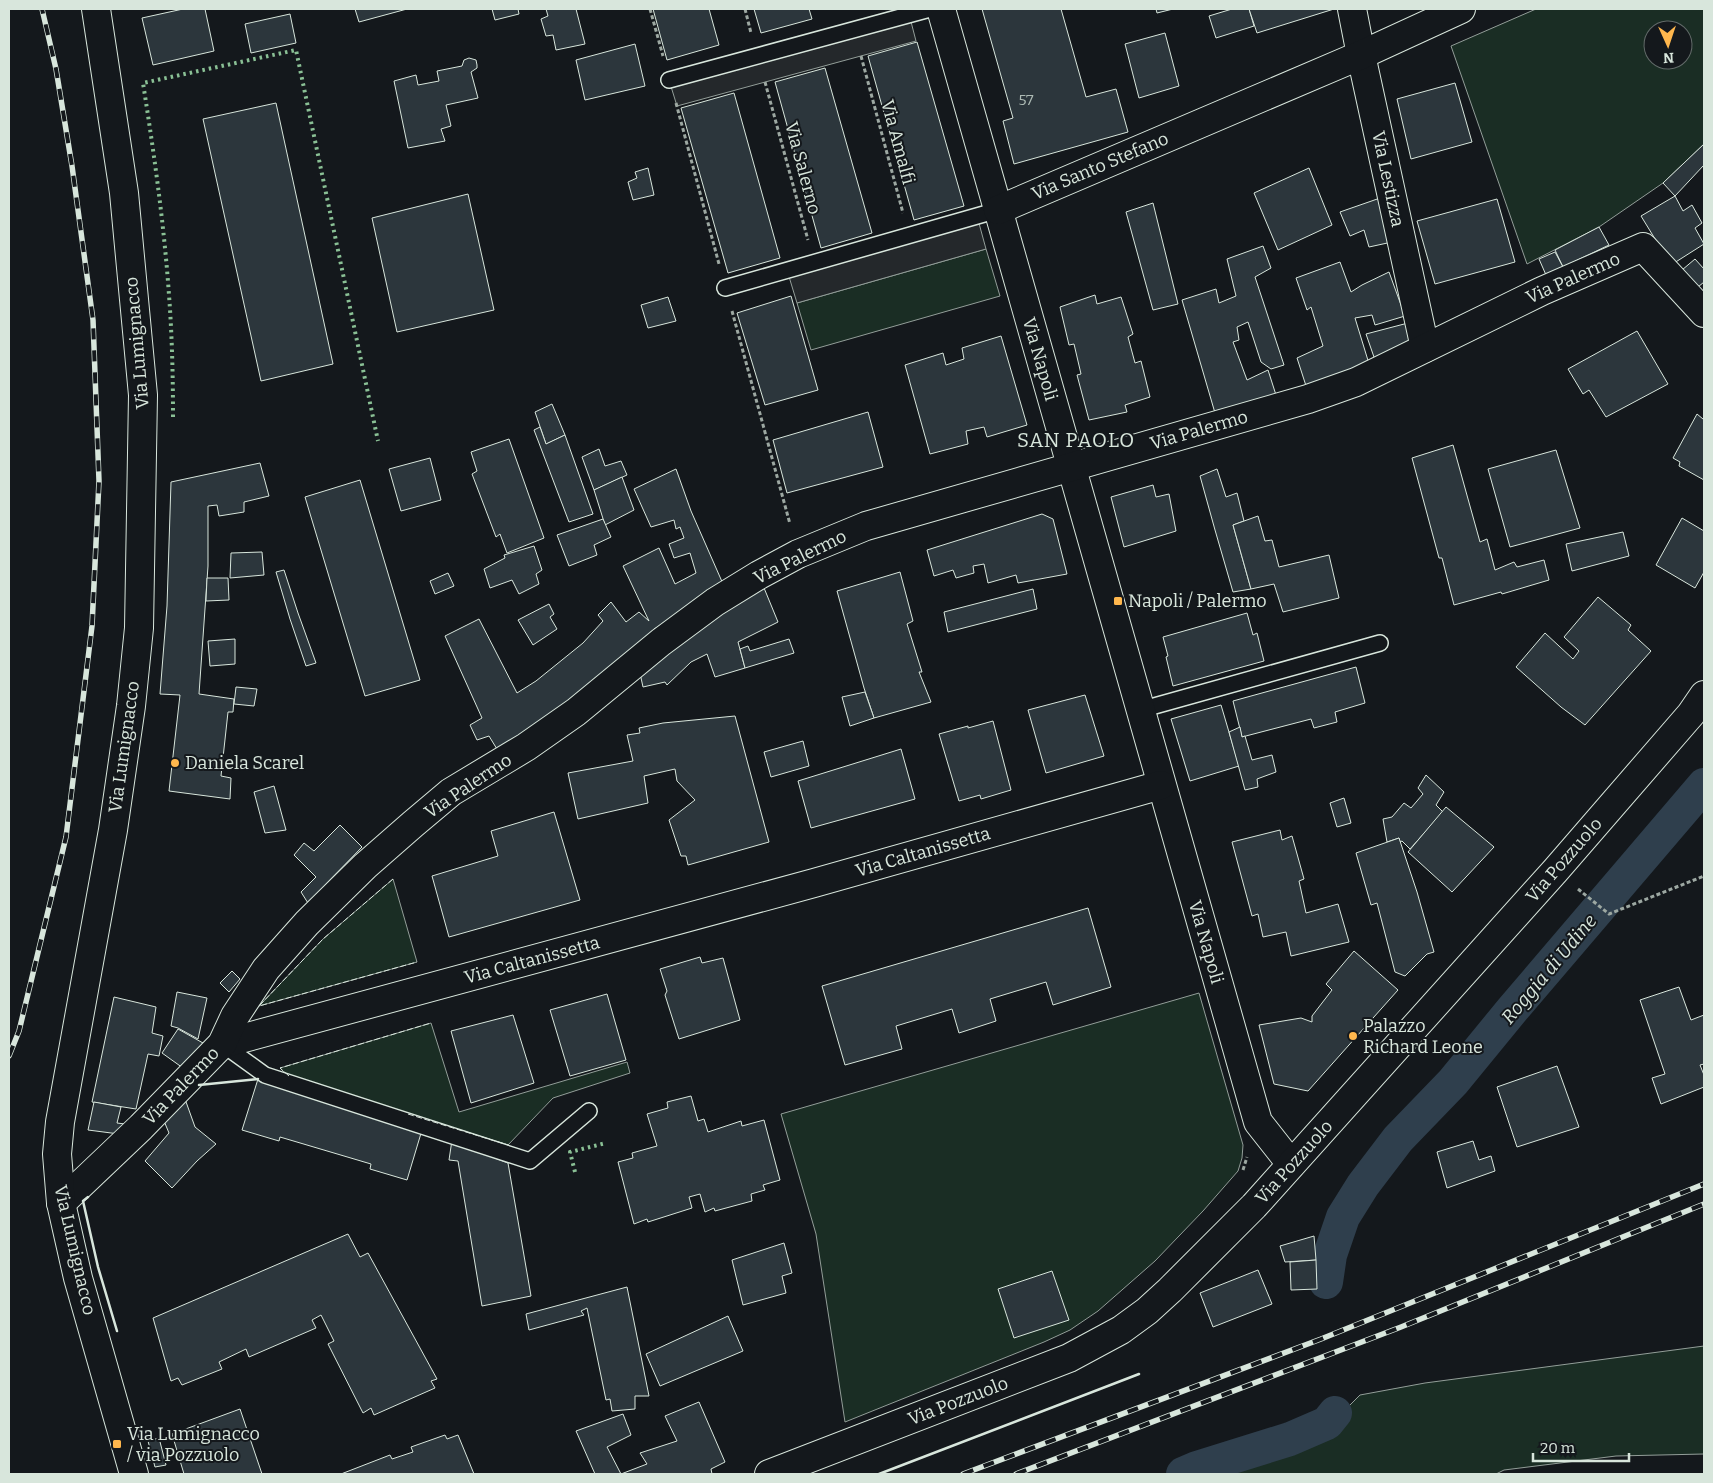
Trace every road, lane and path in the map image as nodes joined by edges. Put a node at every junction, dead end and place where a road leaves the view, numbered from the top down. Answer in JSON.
{"nodes":[{"id":1,"x":96,"y":9,"type":"edge"},
{"id":2,"x":930,"y":9,"type":"edge"},
{"id":3,"x":941,"y":9,"type":"edge"},
{"id":4,"x":1352,"y":9,"type":"edge"},
{"id":5,"x":1461,"y":9,"type":"edge"},
{"id":6,"x":1360,"y":55,"type":"junction"},
{"id":7,"x":861,"y":56,"type":"dead end"},
{"id":8,"x":669,"y":80,"type":"dead end"},
{"id":9,"x":764,"y":82,"type":"dead end"},
{"id":10,"x":998,"y":210,"type":"junction"},
{"id":11,"x":910,"y":235,"type":"junction"},
{"id":12,"x":814,"y":262,"type":"junction"},
{"id":13,"x":726,"y":288,"type":"dead end"},
{"id":14,"x":1704,"y":313,"type":"edge"},
{"id":15,"x":1425,"y":348,"type":"junction"},
{"id":16,"x":1071,"y":466,"type":"junction"},
{"id":17,"x":1380,"y":643,"type":"dead end"},
{"id":18,"x":1704,"y":695,"type":"edge"},
{"id":19,"x":1140,"y":710,"type":"junction"},
{"id":20,"x":1162,"y":785,"type":"junction"},
{"id":21,"x":1704,"y":876,"type":"edge"},
{"id":22,"x":1582,"y":892,"type":"dead end"},
{"id":23,"x":222,"y":1044,"type":"junction"},
{"id":24,"x":589,"y":1111,"type":"dead end"},
{"id":25,"x":1291,"y":1164,"type":"junction"},
{"id":26,"x":61,"y":1202,"type":"junction"},
{"id":27,"x":134,"y":1474,"type":"edge"},
{"id":28,"x":769,"y":1474,"type":"edge"}],
"edges":[{"from":1,"to":26,"type":"street","name":"Via Lumignacco"},
{"from":2,"to":8,"type":"lane"},
{"from":3,"to":10,"type":"street","name":"Via Napoli"},
{"from":4,"to":6,"type":"street","name":"Via Lestizza"},
{"from":5,"to":6,"type":"street","name":"Via Santo Stefano"},
{"from":6,"to":10,"type":"street","name":"Via Santo Stefano"},
{"from":6,"to":15,"type":"street","name":"Via Lestizza"},
{"from":7,"to":11,"type":"path","name":"Via Amalfi"},
{"from":9,"to":12,"type":"path","name":"Via Salerno"},
{"from":10,"to":11,"type":"lane","name":"Via Santo Stefano"},
{"from":10,"to":16,"type":"street","name":"Via Napoli"},
{"from":11,"to":12,"type":"lane","name":"Via Santo Stefano"},
{"from":12,"to":13,"type":"lane","name":"Via Santo Stefano"},
{"from":14,"to":15,"type":"street","name":"Via Palermo"},
{"from":15,"to":16,"type":"street","name":"Via Palermo"},
{"from":16,"to":19,"type":"street","name":"Via Napoli"},
{"from":16,"to":23,"type":"street","name":"Via Palermo"},
{"from":17,"to":19,"type":"lane"},
{"from":18,"to":25,"type":"street","name":"Via Pozzuolo"},
{"from":19,"to":20,"type":"street","name":"Via Napoli"},
{"from":20,"to":23,"type":"street","name":"Via Caltanissetta"},
{"from":20,"to":25,"type":"street","name":"Via Napoli"},
{"from":21,"to":22,"type":"path"},
{"from":23,"to":24,"type":"lane"},
{"from":23,"to":26,"type":"street","name":"Via Palermo"},
{"from":25,"to":28,"type":"street","name":"Via Pozzuolo"},
{"from":26,"to":27,"type":"street","name":"Via Lumignacco"}]}
